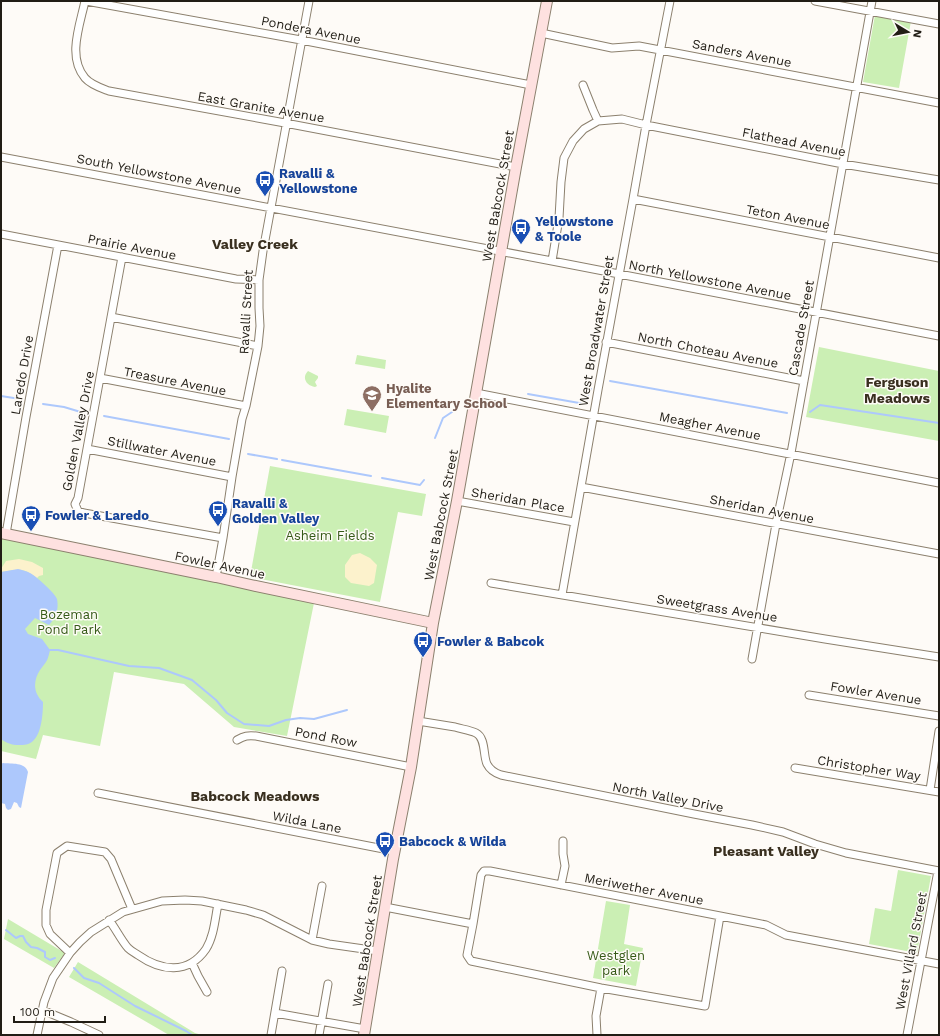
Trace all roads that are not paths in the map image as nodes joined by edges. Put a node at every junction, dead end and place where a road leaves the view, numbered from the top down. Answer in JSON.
{"nodes":[{"id":1,"x":85,"y":1,"type":"edge"},
{"id":2,"x":309,"y":1,"type":"edge"},
{"id":3,"x":547,"y":1,"type":"edge"},
{"id":4,"x":670,"y":1,"type":"edge"},
{"id":5,"x":815,"y":1,"type":"edge"},
{"id":6,"x":872,"y":1,"type":"edge"},
{"id":7,"x":870,"y":12,"type":"junction"},
{"id":8,"x":939,"y":24,"type":"edge"},
{"id":9,"x":541,"y":33,"type":"junction"},
{"id":10,"x":301,"y":40,"type":"junction"},
{"id":11,"x":661,"y":50,"type":"junction"},
{"id":12,"x":531,"y":85,"type":"junction"},
{"id":13,"x":583,"y":85,"type":"dead end"},
{"id":14,"x":857,"y":87,"type":"junction"},
{"id":15,"x":939,"y":103,"type":"edge"},
{"id":16,"x":598,"y":121,"type":"junction"},
{"id":17,"x":285,"y":123,"type":"junction"},
{"id":18,"x":646,"y":125,"type":"junction"},
{"id":19,"x":1,"y":157,"type":"edge"},
{"id":20,"x":844,"y":164,"type":"junction"},
{"id":21,"x":516,"y":167,"type":"junction"},
{"id":22,"x":939,"y":180,"type":"edge"},
{"id":23,"x":634,"y":199,"type":"junction"},
{"id":24,"x":271,"y":208,"type":"junction"},
{"id":25,"x":1,"y":234,"type":"edge"},
{"id":26,"x":830,"y":237,"type":"junction"},
{"id":27,"x":58,"y":245,"type":"junction"},
{"id":28,"x":501,"y":252,"type":"junction"},
{"id":29,"x":122,"y":257,"type":"junction"},
{"id":30,"x":939,"y":258,"type":"edge"},
{"id":31,"x":552,"y":261,"type":"junction"},
{"id":32,"x":619,"y":274,"type":"junction"},
{"id":33,"x":260,"y":280,"type":"junction"},
{"id":34,"x":816,"y":312,"type":"junction"},
{"id":35,"x":111,"y":318,"type":"junction"},
{"id":36,"x":939,"y":336,"type":"edge"},
{"id":37,"x":606,"y":342,"type":"junction"},
{"id":38,"x":258,"y":346,"type":"junction"},
{"id":39,"x":100,"y":378,"type":"junction"},
{"id":40,"x":804,"y":381,"type":"junction"},
{"id":41,"x":476,"y":393,"type":"junction"},
{"id":42,"x":246,"y":406,"type":"junction"},
{"id":43,"x":593,"y":416,"type":"junction"},
{"id":44,"x":87,"y":449,"type":"junction"},
{"id":45,"x":791,"y":454,"type":"junction"},
{"id":46,"x":232,"y":477,"type":"junction"},
{"id":47,"x":939,"y":483,"type":"edge"},
{"id":48,"x":581,"y":487,"type":"junction"},
{"id":49,"x":457,"y":501,"type":"junction"},
{"id":50,"x":574,"y":522,"type":"junction"},
{"id":51,"x":776,"y":524,"type":"junction"},
{"id":52,"x":3,"y":533,"type":"edge"},
{"id":53,"x":223,"y":538,"type":"junction"},
{"id":54,"x":939,"y":554,"type":"edge"},
{"id":55,"x":216,"y":577,"type":"junction"},
{"id":56,"x":491,"y":583,"type":"dead end"},
{"id":57,"x":562,"y":595,"type":"junction"},
{"id":58,"x":433,"y":623,"type":"junction"},
{"id":59,"x":757,"y":627,"type":"junction"},
{"id":60,"x":939,"y":657,"type":"edge"},
{"id":61,"x":752,"y":659,"type":"dead end"},
{"id":62,"x":809,"y":695,"type":"dead end"},
{"id":63,"x":939,"y":716,"type":"edge"},
{"id":64,"x":418,"y":721,"type":"junction"},
{"id":65,"x":939,"y":731,"type":"edge"},
{"id":66,"x":237,"y":740,"type":"dead end"},
{"id":67,"x":411,"y":767,"type":"junction"},
{"id":68,"x":795,"y":768,"type":"dead end"},
{"id":69,"x":930,"y":790,"type":"junction"},
{"id":70,"x":939,"y":792,"type":"edge"},
{"id":71,"x":98,"y":793,"type":"dead end"},
{"id":72,"x":564,"y":841,"type":"dead end"},
{"id":73,"x":394,"y":852,"type":"junction"},
{"id":74,"x":939,"y":871,"type":"edge"},
{"id":75,"x":561,"y":885,"type":"junction"},
{"id":76,"x":322,"y":886,"type":"dead end"},
{"id":77,"x":218,"y":904,"type":"junction"},
{"id":78,"x":385,"y":907,"type":"junction"},
{"id":79,"x":132,"y":909,"type":"junction"},
{"id":80,"x":720,"y":916,"type":"junction"},
{"id":81,"x":109,"y":920,"type":"junction"},
{"id":82,"x":473,"y":924,"type":"junction"},
{"id":83,"x":312,"y":940,"type":"junction"},
{"id":84,"x":378,"y":952,"type":"junction"},
{"id":85,"x":70,"y":953,"type":"junction"},
{"id":86,"x":922,"y":961,"type":"junction"},
{"id":87,"x":192,"y":963,"type":"junction"},
{"id":88,"x":939,"y":964,"type":"edge"},
{"id":89,"x":282,"y":971,"type":"dead end"},
{"id":90,"x":328,"y":984,"type":"dead end"},
{"id":91,"x":601,"y":988,"type":"junction"},
{"id":92,"x":207,"y":992,"type":"dead end"},
{"id":93,"x":42,"y":1010,"type":"junction"},
{"id":94,"x":275,"y":1013,"type":"junction"},
{"id":95,"x":322,"y":1021,"type":"junction"},
{"id":96,"x":365,"y":1032,"type":"edge"},
{"id":97,"x":37,"y":1035,"type":"edge"},
{"id":98,"x":99,"y":1035,"type":"edge"},
{"id":99,"x":271,"y":1035,"type":"edge"},
{"id":100,"x":319,"y":1035,"type":"edge"},
{"id":101,"x":597,"y":1035,"type":"edge"},
{"id":102,"x":907,"y":1035,"type":"edge"}],
"edges":[{"from":1,"to":10,"type":"street","name":"Pondera Avenue"},
{"from":1,"to":17,"type":"street","name":"East Granite Avenue"},
{"from":2,"to":10,"type":"street","name":"Ravalli Street"},
{"from":3,"to":9,"type":"street","name":"West Babcock Street"},
{"from":4,"to":11,"type":"street","name":"West Broadwater Street"},
{"from":5,"to":7,"type":"street"},
{"from":6,"to":7,"type":"street","name":"Cascade Street"},
{"from":7,"to":8,"type":"street"},
{"from":7,"to":14,"type":"street","name":"Cascade Street"},
{"from":9,"to":11,"type":"street","name":"Sanders Avenue"},
{"from":9,"to":12,"type":"street","name":"West Babcock Street"},
{"from":10,"to":12,"type":"street","name":"Pondera Avenue"},
{"from":10,"to":17,"type":"street","name":"Ravalli Street"},
{"from":11,"to":14,"type":"street","name":"Sanders Avenue"},
{"from":11,"to":18,"type":"street","name":"West Broadwater Street"},
{"from":12,"to":21,"type":"street","name":"West Babcock Street"},
{"from":13,"to":16,"type":"street"},
{"from":14,"to":15,"type":"street","name":"Sanders Avenue"},
{"from":14,"to":20,"type":"street","name":"Cascade Street"},
{"from":16,"to":18,"type":"street","name":"Flathead Avenue"},
{"from":16,"to":31,"type":"street"},
{"from":17,"to":21,"type":"street","name":"East Granite Avenue"},
{"from":17,"to":24,"type":"street","name":"Ravalli Street"},
{"from":18,"to":20,"type":"street","name":"Flathead Avenue"},
{"from":18,"to":23,"type":"street","name":"West Broadwater Street"},
{"from":19,"to":24,"type":"street","name":"South Yellowstone Avenue"},
{"from":20,"to":22,"type":"street","name":"Flathead Avenue"},
{"from":20,"to":26,"type":"street","name":"Cascade Street"},
{"from":21,"to":28,"type":"street","name":"West Babcock Street"},
{"from":23,"to":26,"type":"street","name":"Teton Avenue"},
{"from":23,"to":32,"type":"street","name":"West Broadwater Street"},
{"from":24,"to":28,"type":"street","name":"South Yellowstone Avenue"},
{"from":24,"to":33,"type":"street","name":"Ravalli Street"},
{"from":25,"to":27,"type":"street","name":"Prairie Avenue"},
{"from":26,"to":30,"type":"street","name":"Teton Avenue"},
{"from":26,"to":34,"type":"street","name":"Cascade Street"},
{"from":27,"to":29,"type":"street","name":"Prairie Avenue"},
{"from":27,"to":52,"type":"street","name":"Laredo Drive"},
{"from":28,"to":31,"type":"street","name":"South Yellowstone Avenue"},
{"from":28,"to":41,"type":"street","name":"West Babcock Street"},
{"from":29,"to":33,"type":"street","name":"Prairie Avenue"},
{"from":29,"to":35,"type":"street","name":"Golden Valley Drive"},
{"from":31,"to":32,"type":"street","name":"South Yellowstone Avenue"},
{"from":32,"to":34,"type":"street","name":"North Yellowstone Avenue"},
{"from":32,"to":37,"type":"street","name":"West Broadwater Street"},
{"from":33,"to":38,"type":"street","name":"Ravalli Street"},
{"from":34,"to":36,"type":"street","name":"North Yellowstone Avenue"},
{"from":34,"to":40,"type":"street","name":"Cascade Street"},
{"from":35,"to":38,"type":"street"},
{"from":35,"to":39,"type":"street","name":"Golden Valley Drive"},
{"from":37,"to":40,"type":"street","name":"North Choteau Avenue"},
{"from":37,"to":43,"type":"street","name":"West Broadwater Street"},
{"from":38,"to":42,"type":"street","name":"Ravalli Street"},
{"from":39,"to":42,"type":"street","name":"Treasure Avenue"},
{"from":39,"to":44,"type":"street","name":"Golden Valley Drive"},
{"from":40,"to":45,"type":"street","name":"Cascade Street"},
{"from":41,"to":43,"type":"street","name":"Meagher Avenue"},
{"from":41,"to":49,"type":"street","name":"West Babcock Street"},
{"from":42,"to":46,"type":"street","name":"Ravalli Street"},
{"from":43,"to":45,"type":"street","name":"Meagher Avenue"},
{"from":43,"to":48,"type":"street","name":"West Broadwater Street"},
{"from":44,"to":46,"type":"street","name":"Stillwater Avenue"},
{"from":44,"to":53,"type":"street","name":"Golden Valley Drive"},
{"from":45,"to":47,"type":"street","name":"Meagher Avenue"},
{"from":45,"to":51,"type":"street","name":"Cascade Street"},
{"from":46,"to":53,"type":"street","name":"Ravalli Street"},
{"from":48,"to":50,"type":"street","name":"West Broadwater Street"},
{"from":48,"to":51,"type":"street","name":"Sheridan Avenue"},
{"from":49,"to":50,"type":"street","name":"Sheridan Place"},
{"from":49,"to":58,"type":"street","name":"West Babcock Street"},
{"from":50,"to":57,"type":"street","name":"West Broadwater Street"},
{"from":51,"to":54,"type":"street","name":"Sheridan Avenue"},
{"from":51,"to":59,"type":"street","name":"Cascade Street"},
{"from":52,"to":55,"type":"street","name":"Fowler Avenue"},
{"from":53,"to":55,"type":"street","name":"Ravalli Street"},
{"from":55,"to":58,"type":"street","name":"Fowler Avenue"},
{"from":56,"to":57,"type":"street","name":"Sweetgrass Avenue"},
{"from":57,"to":59,"type":"street","name":"Sweetgrass Avenue"},
{"from":58,"to":64,"type":"street","name":"West Babcock Street"},
{"from":59,"to":60,"type":"street","name":"Sweetgrass Avenue"},
{"from":59,"to":61,"type":"street","name":"Cascade Street"},
{"from":62,"to":63,"type":"street","name":"Fowler Avenue"},
{"from":64,"to":67,"type":"street","name":"West Babcock Street"},
{"from":64,"to":74,"type":"street","name":"North Valley Drive"},
{"from":65,"to":69,"type":"street"},
{"from":66,"to":67,"type":"street","name":"Pond Row"},
{"from":67,"to":73,"type":"street","name":"West Babcock Street"},
{"from":68,"to":69,"type":"street","name":"Christopher Way"},
{"from":69,"to":70,"type":"street","name":"Christopher Way"},
{"from":71,"to":73,"type":"street","name":"Wilda Lane"},
{"from":72,"to":75,"type":"street"},
{"from":73,"to":78,"type":"street","name":"West Babcock Street"},
{"from":74,"to":86,"type":"street","name":"West Villard Street"},
{"from":75,"to":80,"type":"street","name":"Meriwether Avenue"},
{"from":75,"to":82,"type":"street","name":"Meriwether Avenue"},
{"from":76,"to":83,"type":"street"},
{"from":77,"to":79,"type":"street"},
{"from":77,"to":83,"type":"street"},
{"from":77,"to":87,"type":"street"},
{"from":78,"to":82,"type":"street"},
{"from":78,"to":84,"type":"street","name":"West Babcock Street"},
{"from":79,"to":81,"type":"street"},
{"from":79,"to":85,"type":"street"},
{"from":80,"to":86,"type":"street","name":"Meriwether Avenue"},
{"from":80,"to":91,"type":"street"},
{"from":81,"to":85,"type":"street"},
{"from":81,"to":87,"type":"street"},
{"from":82,"to":91,"type":"street"},
{"from":83,"to":84,"type":"street"},
{"from":84,"to":96,"type":"street","name":"West Babcock Street"},
{"from":85,"to":93,"type":"street"},
{"from":86,"to":88,"type":"street","name":"Meriwether Avenue"},
{"from":86,"to":102,"type":"street","name":"West Villard Street"},
{"from":87,"to":92,"type":"street"},
{"from":89,"to":94,"type":"street"},
{"from":90,"to":95,"type":"street"},
{"from":91,"to":101,"type":"street"},
{"from":93,"to":97,"type":"street"},
{"from":93,"to":98,"type":"street"},
{"from":94,"to":95,"type":"street"},
{"from":94,"to":99,"type":"street"},
{"from":95,"to":96,"type":"street"},
{"from":95,"to":100,"type":"street"}]}
